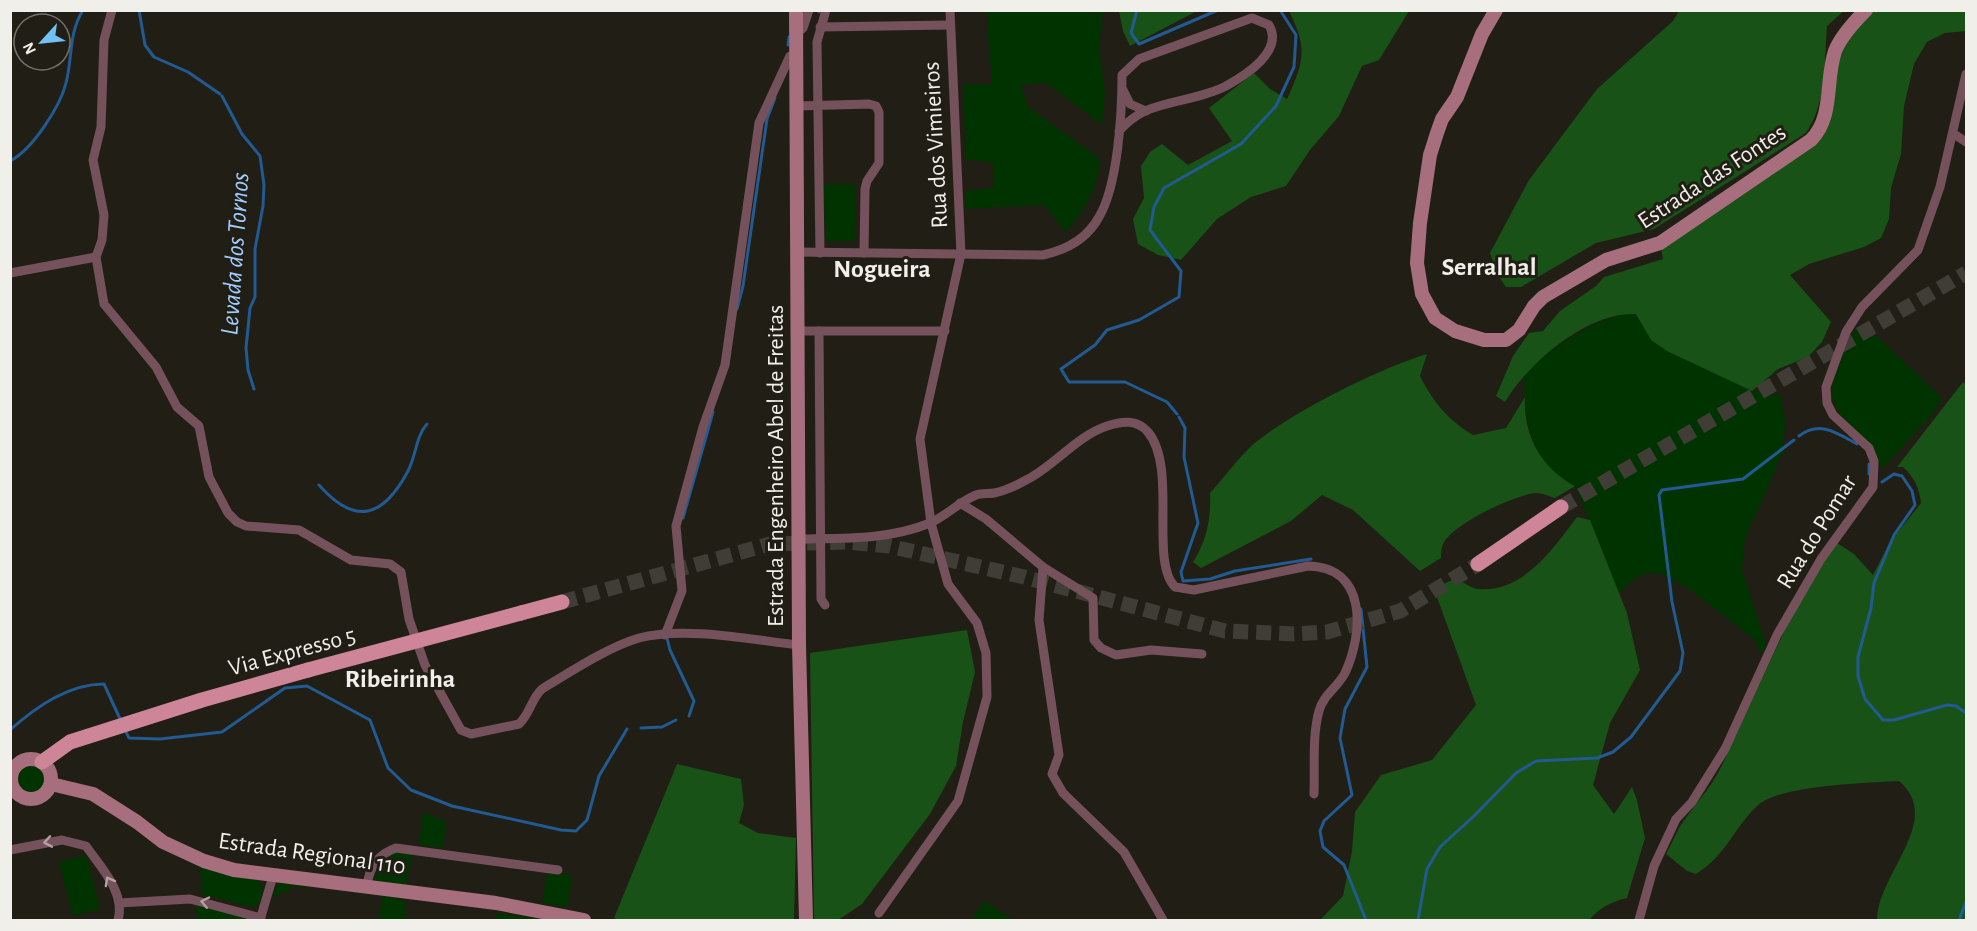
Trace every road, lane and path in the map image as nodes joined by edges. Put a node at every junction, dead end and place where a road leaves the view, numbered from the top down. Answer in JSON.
{"nodes":[{"id":1,"x":112,"y":10,"type":"edge"},
{"id":2,"x":796,"y":10,"type":"edge"},
{"id":3,"x":809,"y":10,"type":"edge"},
{"id":4,"x":826,"y":10,"type":"edge"},
{"id":5,"x":950,"y":10,"type":"edge"},
{"id":6,"x":1496,"y":10,"type":"edge"},
{"id":7,"x":1866,"y":10,"type":"edge"},
{"id":8,"x":950,"y":25,"type":"junction"},
{"id":9,"x":820,"y":27,"type":"junction"},
{"id":10,"x":796,"y":34,"type":"junction"},
{"id":11,"x":796,"y":56,"type":"junction"},
{"id":12,"x":1966,"y":74,"type":"edge"},
{"id":13,"x":1122,"y":88,"type":"junction"},
{"id":14,"x":816,"y":105,"type":"junction"},
{"id":15,"x":797,"y":106,"type":"junction"},
{"id":16,"x":1146,"y":111,"type":"junction"},
{"id":17,"x":1119,"y":131,"type":"junction"},
{"id":18,"x":1954,"y":134,"type":"junction"},
{"id":19,"x":1966,"y":142,"type":"edge"},
{"id":20,"x":796,"y":252,"type":"junction"},
{"id":21,"x":820,"y":253,"type":"junction"},
{"id":22,"x":864,"y":253,"type":"junction"},
{"id":23,"x":961,"y":254,"type":"junction"},
{"id":24,"x":96,"y":257,"type":"junction"},
{"id":25,"x":10,"y":273,"type":"edge"},
{"id":26,"x":799,"y":331,"type":"junction"},
{"id":27,"x":819,"y":331,"type":"junction"},
{"id":28,"x":945,"y":331,"type":"junction"},
{"id":29,"x":960,"y":503,"type":"junction"},
{"id":30,"x":1561,"y":507,"type":"tunnel mouth"},
{"id":31,"x":931,"y":523,"type":"junction"},
{"id":32,"x":821,"y":538,"type":"junction"},
{"id":33,"x":799,"y":539,"type":"junction"},
{"id":34,"x":1479,"y":564,"type":"tunnel mouth"},
{"id":35,"x":1043,"y":567,"type":"junction"},
{"id":36,"x":562,"y":602,"type":"tunnel mouth"},
{"id":37,"x":825,"y":605,"type":"dead end"},
{"id":38,"x":665,"y":635,"type":"junction"},
{"id":39,"x":799,"y":645,"type":"junction"},
{"id":40,"x":1202,"y":654,"type":"dead end"},
{"id":41,"x":42,"y":762,"type":"junction"},
{"id":42,"x":12,"y":770,"type":"edge"},
{"id":43,"x":51,"y":784,"type":"junction"},
{"id":44,"x":1314,"y":794,"type":"dead end"},
{"id":45,"x":10,"y":850,"type":"edge"},
{"id":46,"x":558,"y":870,"type":"dead end"},
{"id":47,"x":273,"y":876,"type":"junction"},
{"id":48,"x":367,"y":886,"type":"junction"},
{"id":49,"x":119,"y":903,"type":"junction"},
{"id":50,"x":879,"y":913,"type":"dead end"},
{"id":51,"x":260,"y":919,"type":"edge"},
{"id":52,"x":118,"y":921,"type":"edge"},
{"id":53,"x":584,"y":921,"type":"edge"},
{"id":54,"x":806,"y":921,"type":"edge"},
{"id":55,"x":1163,"y":921,"type":"edge"},
{"id":56,"x":1639,"y":921,"type":"edge"}],
"edges":[{"from":1,"to":24,"type":"street"},
{"from":2,"to":10,"type":"main road","name":"Estrada Engenheiro Abel de Freitas"},
{"from":3,"to":10,"type":"street"},
{"from":4,"to":9,"type":"street"},
{"from":5,"to":8,"type":"street","name":"Rua dos Vimieiros"},
{"from":6,"to":7,"type":"main road","name":"Estrada das Fontes"},
{"from":8,"to":9,"type":"street"},
{"from":8,"to":23,"type":"street","name":"Rua dos Vimieiros"},
{"from":9,"to":14,"type":"street"},
{"from":10,"to":11,"type":"main road","name":"Estrada Engenheiro Abel de Freitas"},
{"from":11,"to":15,"type":"main road","name":"Estrada Engenheiro Abel de Freitas"},
{"from":11,"to":38,"type":"street"},
{"from":12,"to":18,"type":"street","name":"Rua do Pomar"},
{"from":13,"to":16,"type":"street"},
{"from":13,"to":16,"type":"street"},
{"from":13,"to":17,"type":"street"},
{"from":14,"to":15,"type":"street"},
{"from":14,"to":21,"type":"street"},
{"from":14,"to":22,"type":"street"},
{"from":15,"to":20,"type":"main road","name":"Estrada Engenheiro Abel de Freitas"},
{"from":16,"to":17,"type":"street"},
{"from":17,"to":23,"type":"street"},
{"from":18,"to":19,"type":"street"},
{"from":18,"to":56,"type":"street","name":"Rua do Pomar"},
{"from":20,"to":21,"type":"street"},
{"from":20,"to":26,"type":"main road","name":"Estrada Engenheiro Abel de Freitas"},
{"from":21,"to":22,"type":"street"},
{"from":22,"to":23,"type":"street"},
{"from":23,"to":28,"type":"street","name":"Rua dos Vimieiros"},
{"from":24,"to":25,"type":"street"},
{"from":24,"to":38,"type":"street"},
{"from":26,"to":27,"type":"street"},
{"from":26,"to":33,"type":"main road","name":"Estrada Engenheiro Abel de Freitas"},
{"from":27,"to":28,"type":"street"},
{"from":27,"to":32,"type":"street"},
{"from":28,"to":31,"type":"street","name":"Rua dos Vimieiros"},
{"from":29,"to":31,"type":"street"},
{"from":29,"to":35,"type":"street"},
{"from":29,"to":44,"type":"street"},
{"from":30,"to":34,"type":"main road"},
{"from":31,"to":32,"type":"street"},
{"from":31,"to":50,"type":"street","name":"Rua dos Vimieiros"},
{"from":32,"to":33,"type":"street"},
{"from":32,"to":37,"type":"street"},
{"from":33,"to":39,"type":"main road","name":"Estrada Engenheiro Abel de Freitas"},
{"from":35,"to":40,"type":"street"},
{"from":35,"to":55,"type":"street"},
{"from":36,"to":41,"type":"main road","name":"Via Expresso 5","bridge":true},
{"from":38,"to":39,"type":"street"},
{"from":39,"to":54,"type":"main road","name":"Estrada Engenheiro Abel de Freitas"},
{"from":41,"to":42,"type":"main road"},
{"from":41,"to":43,"type":"main road"},
{"from":42,"to":43,"type":"main road"},
{"from":43,"to":47,"type":"main road","name":"Estrada Regional 110"},
{"from":49,"to":45,"type":"street","one_way":true},
{"from":46,"to":48,"type":"street"},
{"from":47,"to":48,"type":"main road","name":"Estrada Regional 110"},
{"from":47,"to":51,"type":"street"},
{"from":48,"to":53,"type":"main road","name":"Estrada Regional 110"},
{"from":51,"to":49,"type":"street","one_way":true},
{"from":49,"to":52,"type":"street"}]}
